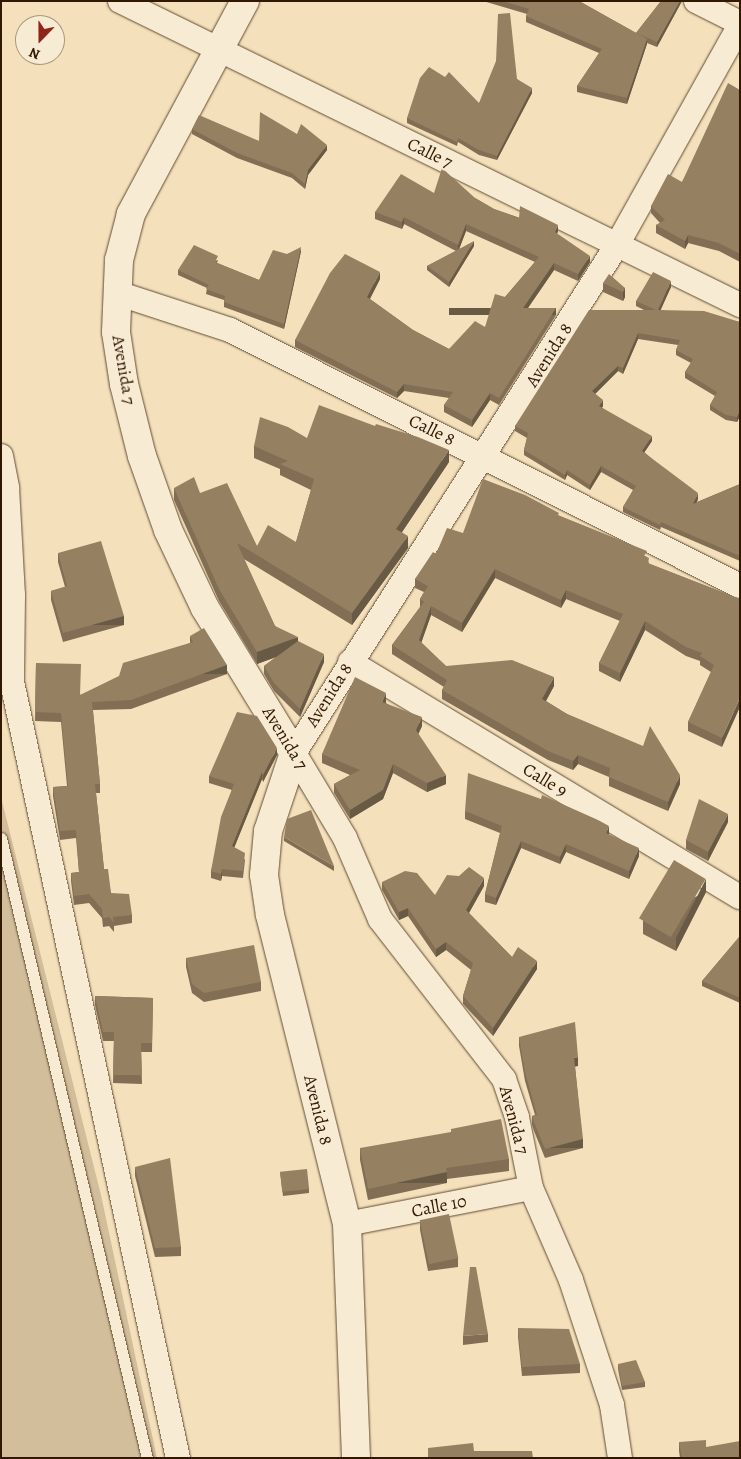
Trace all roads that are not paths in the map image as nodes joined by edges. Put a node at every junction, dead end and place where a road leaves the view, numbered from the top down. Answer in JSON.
{"nodes":[{"id":1,"x":120,"y":1,"type":"edge"},
{"id":2,"x":245,"y":1,"type":"edge"},
{"id":3,"x":696,"y":1,"type":"edge"},
{"id":4,"x":740,"y":24,"type":"edge"},
{"id":5,"x":218,"y":50,"type":"junction"},
{"id":6,"x":617,"y":245,"type":"junction"},
{"id":7,"x":117,"y":294,"type":"junction"},
{"id":8,"x":740,"y":305,"type":"edge"},
{"id":9,"x":1,"y":456,"type":"edge"},
{"id":10,"x":485,"y":456,"type":"junction"},
{"id":11,"x":740,"y":586,"type":"edge"},
{"id":12,"x":350,"y":662,"type":"junction"},
{"id":13,"x":294,"y":753,"type":"junction"},
{"id":14,"x":1,"y":838,"type":"edge"},
{"id":15,"x":740,"y":897,"type":"edge"},
{"id":16,"x":530,"y":1188,"type":"junction"},
{"id":17,"x":347,"y":1224,"type":"junction"},
{"id":18,"x":147,"y":1458,"type":"edge"},
{"id":19,"x":178,"y":1458,"type":"edge"},
{"id":20,"x":356,"y":1458,"type":"edge"},
{"id":21,"x":620,"y":1458,"type":"edge"}],
"edges":[{"from":1,"to":5,"type":"street","name":"Calle 7"},
{"from":2,"to":5,"type":"street","name":"Avenida 7"},
{"from":3,"to":4,"type":"street"},
{"from":4,"to":6,"type":"street","name":"Avenida 8"},
{"from":5,"to":6,"type":"street","name":"Calle 7"},
{"from":5,"to":7,"type":"street","name":"Avenida 7"},
{"from":6,"to":8,"type":"street","name":"Calle 7"},
{"from":6,"to":10,"type":"street","name":"Avenida 8"},
{"from":7,"to":10,"type":"street","name":"Calle 8"},
{"from":7,"to":13,"type":"street","name":"Avenida 7"},
{"from":9,"to":19,"type":"street"},
{"from":10,"to":11,"type":"street","name":"Calle 8"},
{"from":10,"to":12,"type":"street","name":"Avenida 8"},
{"from":12,"to":13,"type":"street","name":"Avenida 8"},
{"from":12,"to":15,"type":"street","name":"Calle 9"},
{"from":13,"to":16,"type":"street","name":"Avenida 7"},
{"from":13,"to":17,"type":"street","name":"Avenida 8"},
{"from":14,"to":18,"type":"lane"},
{"from":16,"to":17,"type":"street","name":"Calle 10"},
{"from":16,"to":21,"type":"street","name":"Avenida 7"},
{"from":17,"to":20,"type":"street","name":"Avenida 8"}]}
